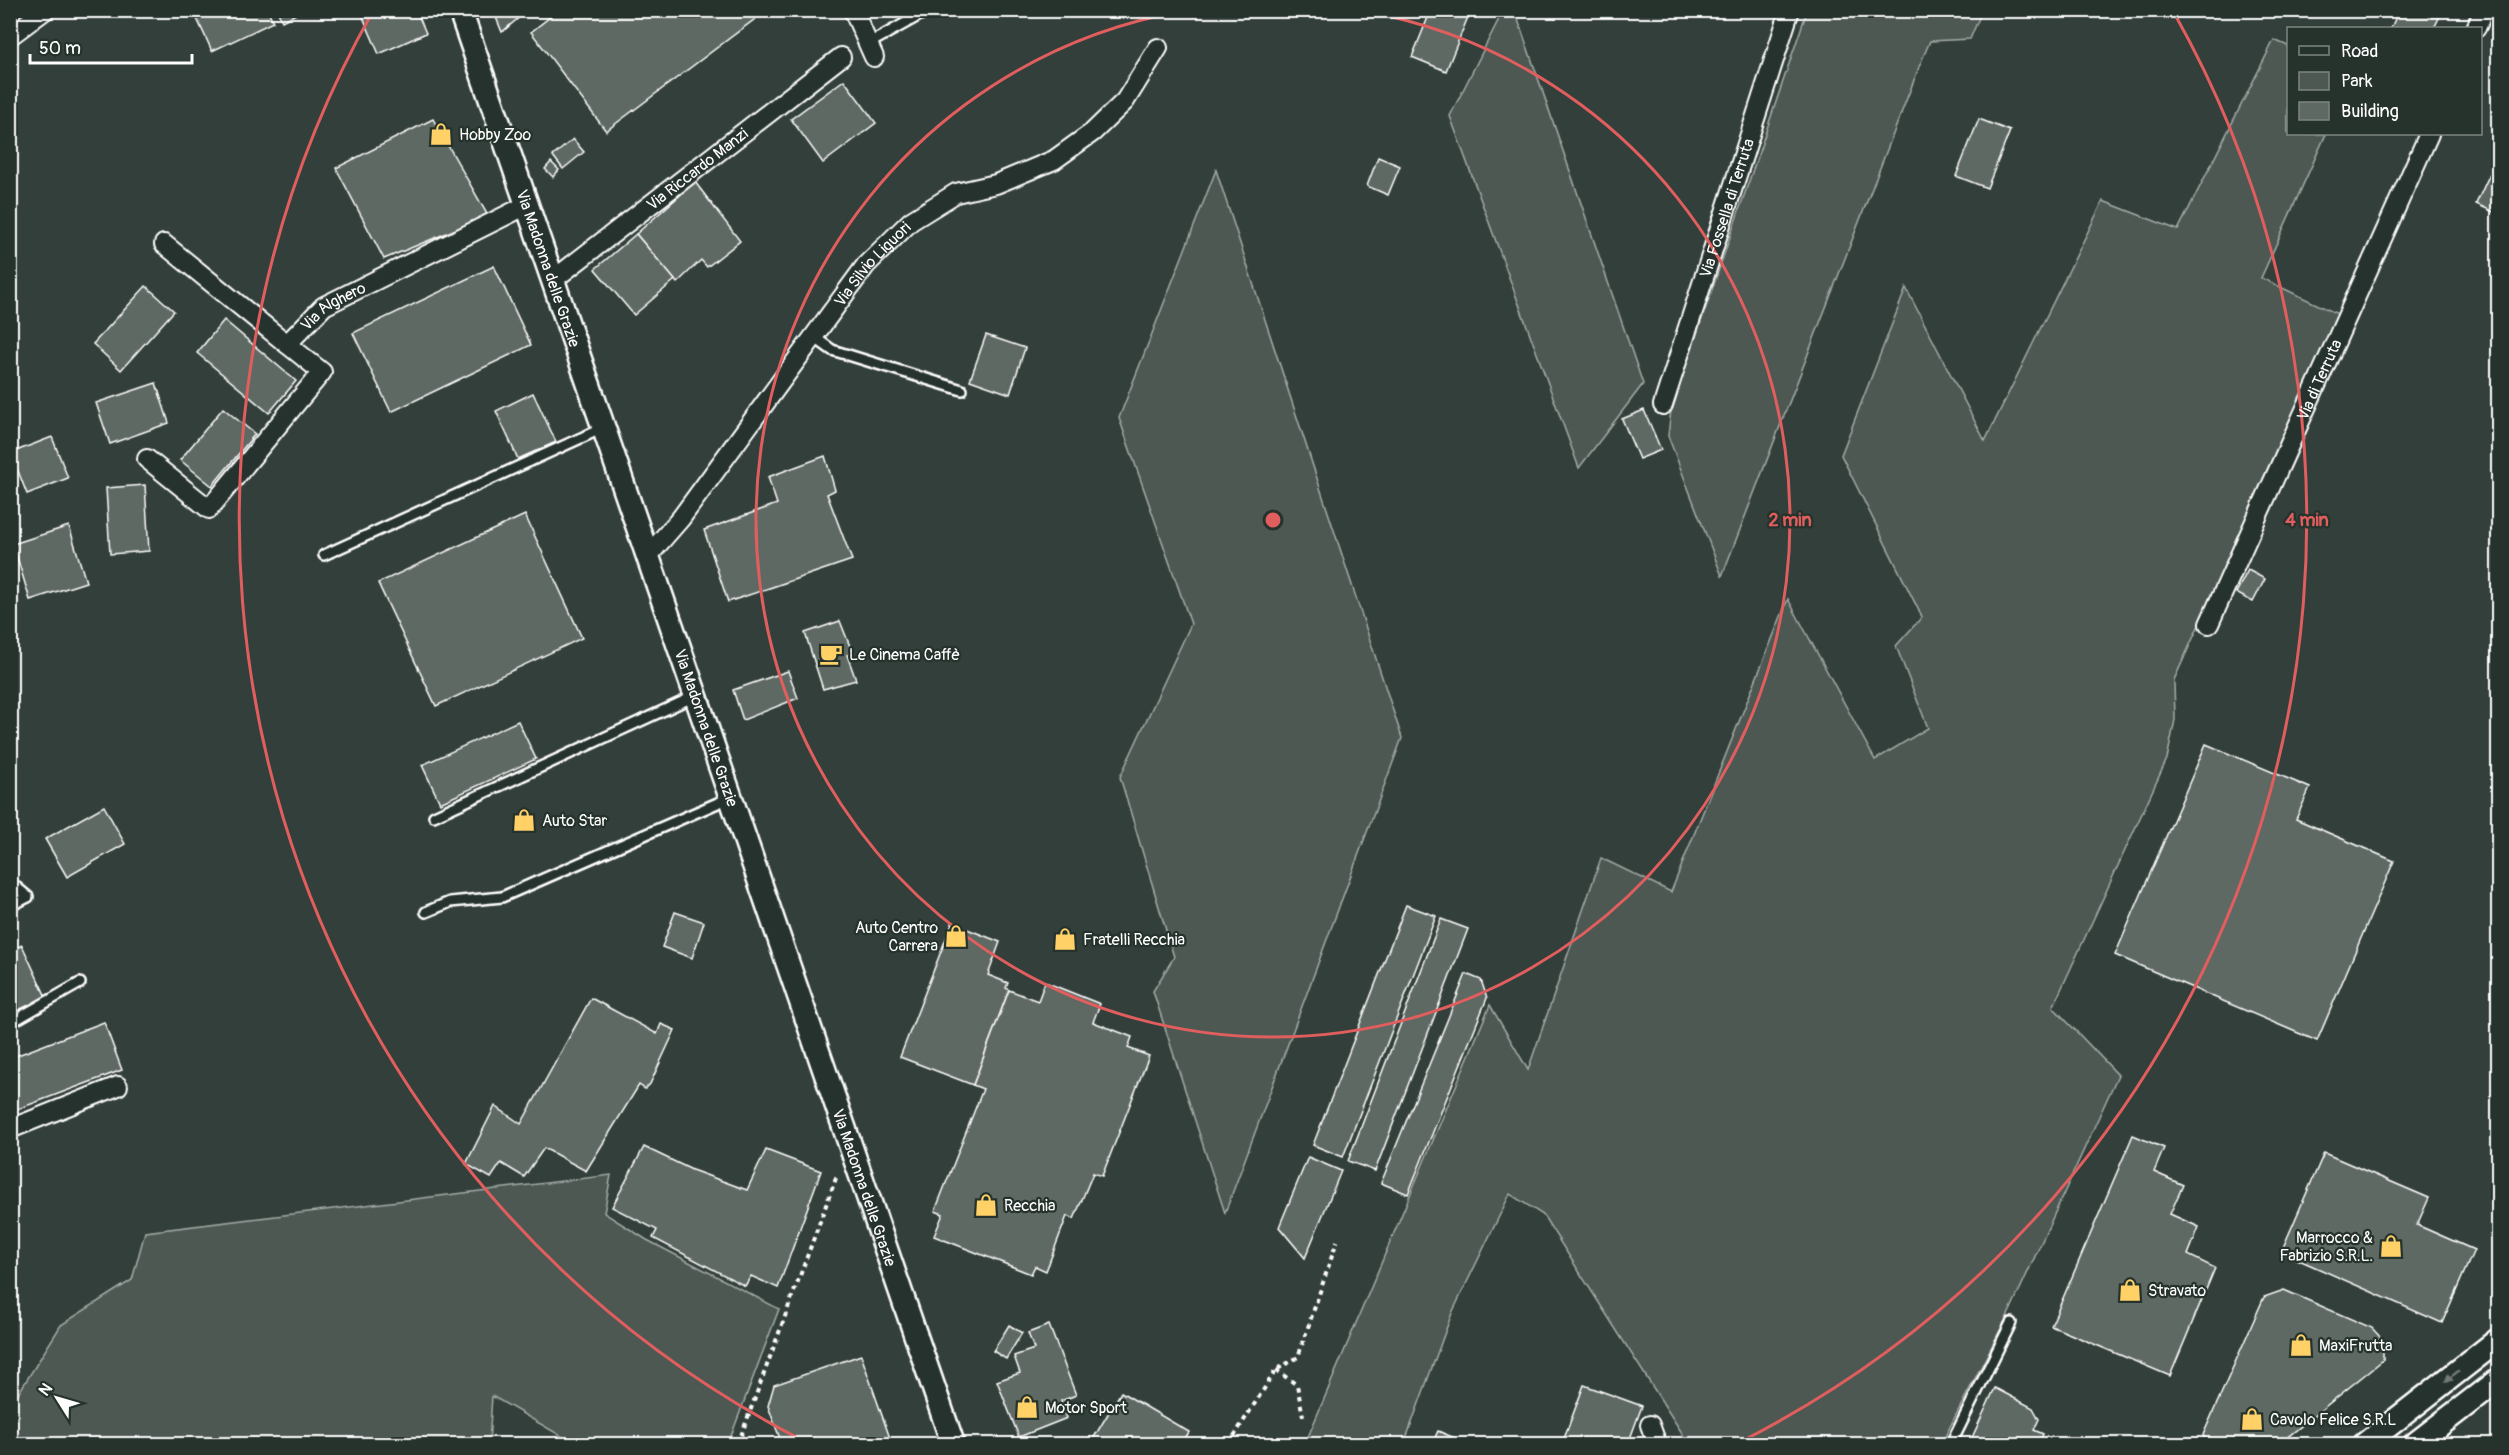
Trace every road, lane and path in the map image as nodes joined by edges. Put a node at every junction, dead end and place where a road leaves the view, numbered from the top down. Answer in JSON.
{"nodes":[{"id":1,"x":45,"y":10,"type":"edge"},
{"id":2,"x":460,"y":10,"type":"edge"},
{"id":3,"x":853,"y":10,"type":"edge"},
{"id":4,"x":929,"y":10,"type":"edge"},
{"id":5,"x":1790,"y":10,"type":"edge"},
{"id":6,"x":2484,"y":10,"type":"edge"},
{"id":7,"x":2476,"y":27,"type":"edge"},
{"id":8,"x":10,"y":36,"type":"edge"},
{"id":9,"x":1158,"y":48,"type":"dead end"},
{"id":10,"x":871,"y":51,"type":"joint"},
{"id":11,"x":841,"y":57,"type":"dead end"},
{"id":12,"x":2429,"y":135,"type":"edge"},
{"id":13,"x":527,"y":205,"type":"junction"},
{"id":14,"x":164,"y":244,"type":"dead end"},
{"id":15,"x":553,"y":280,"type":"junction"},
{"id":16,"x":814,"y":337,"type":"junction"},
{"id":17,"x":287,"y":344,"type":"junction"},
{"id":18,"x":962,"y":390,"type":"dead end"},
{"id":19,"x":1663,"y":405,"type":"dead end"},
{"id":20,"x":603,"y":428,"type":"junction"},
{"id":21,"x":147,"y":459,"type":"dead end"},
{"id":22,"x":324,"y":555,"type":"dead end"},
{"id":23,"x":647,"y":556,"type":"junction"},
{"id":24,"x":2210,"y":624,"type":"dead end"},
{"id":25,"x":694,"y":696,"type":"junction"},
{"id":26,"x":729,"y":798,"type":"junction"},
{"id":27,"x":434,"y":816,"type":"dead end"},
{"id":28,"x":10,"y":882,"type":"edge"},
{"id":29,"x":10,"y":906,"type":"edge"},
{"id":30,"x":426,"y":912,"type":"dead end"},
{"id":31,"x":80,"y":983,"type":"dead end"},
{"id":32,"x":10,"y":1023,"type":"edge"},
{"id":33,"x":118,"y":1086,"type":"dead end"},
{"id":34,"x":10,"y":1129,"type":"edge"},
{"id":35,"x":858,"y":1165,"type":"junction"},
{"id":36,"x":1337,"y":1242,"type":"dead end"},
{"id":37,"x":2011,"y":1323,"type":"dead end"},
{"id":38,"x":2499,"y":1340,"type":"edge"},
{"id":39,"x":1276,"y":1370,"type":"junction"},
{"id":40,"x":2499,"y":1380,"type":"edge"},
{"id":41,"x":1303,"y":1416,"type":"dead end"},
{"id":42,"x":1650,"y":1425,"type":"dead end"},
{"id":43,"x":738,"y":1444,"type":"edge"},
{"id":44,"x":953,"y":1444,"type":"edge"},
{"id":45,"x":1230,"y":1444,"type":"edge"},
{"id":46,"x":1657,"y":1444,"type":"edge"},
{"id":47,"x":1951,"y":1444,"type":"edge"},
{"id":48,"x":2365,"y":1444,"type":"edge"},
{"id":49,"x":2415,"y":1444,"type":"edge"}],
"edges":[{"from":1,"to":8,"type":"street"},
{"from":2,"to":13,"type":"street","name":"Via Madonna delle Grazie"},
{"from":3,"to":10,"type":"street"},
{"from":4,"to":10,"type":"lane"},
{"from":5,"to":19,"type":"street","name":"Via Fossella di Terruta"},
{"from":6,"to":7,"type":"street"},
{"from":9,"to":16,"type":"street","name":"Via Silvio Liguori"},
{"from":11,"to":15,"type":"street","name":"Via Riccardo Manzi"},
{"from":12,"to":24,"type":"street","name":"Via di Terruta"},
{"from":13,"to":15,"type":"street","name":"Via Madonna delle Grazie"},
{"from":13,"to":17,"type":"street","name":"Via Alghero"},
{"from":14,"to":17,"type":"street","name":"Via Alghero"},
{"from":15,"to":20,"type":"street","name":"Via Madonna delle Grazie"},
{"from":16,"to":18,"type":"lane"},
{"from":16,"to":23,"type":"street","name":"Via Silvio Liguori"},
{"from":17,"to":21,"type":"street"},
{"from":20,"to":22,"type":"lane"},
{"from":20,"to":23,"type":"street","name":"Via Madonna delle Grazie"},
{"from":23,"to":25,"type":"street","name":"Via Madonna delle Grazie"},
{"from":25,"to":26,"type":"street","name":"Via Madonna delle Grazie"},
{"from":25,"to":27,"type":"lane"},
{"from":26,"to":30,"type":"lane"},
{"from":26,"to":35,"type":"street","name":"Via Madonna delle Grazie"},
{"from":28,"to":29,"type":"lane"},
{"from":31,"to":32,"type":"lane"},
{"from":33,"to":34,"type":"street"},
{"from":35,"to":43,"type":"path"},
{"from":35,"to":44,"type":"street","name":"Via Madonna delle Grazie"},
{"from":36,"to":39,"type":"path"},
{"from":37,"to":47,"type":"lane"},
{"from":38,"to":48,"type":"street","one_way":true},
{"from":39,"to":41,"type":"path"},
{"from":39,"to":45,"type":"path"},
{"from":40,"to":49,"type":"street"},
{"from":42,"to":46,"type":"street"}]}
